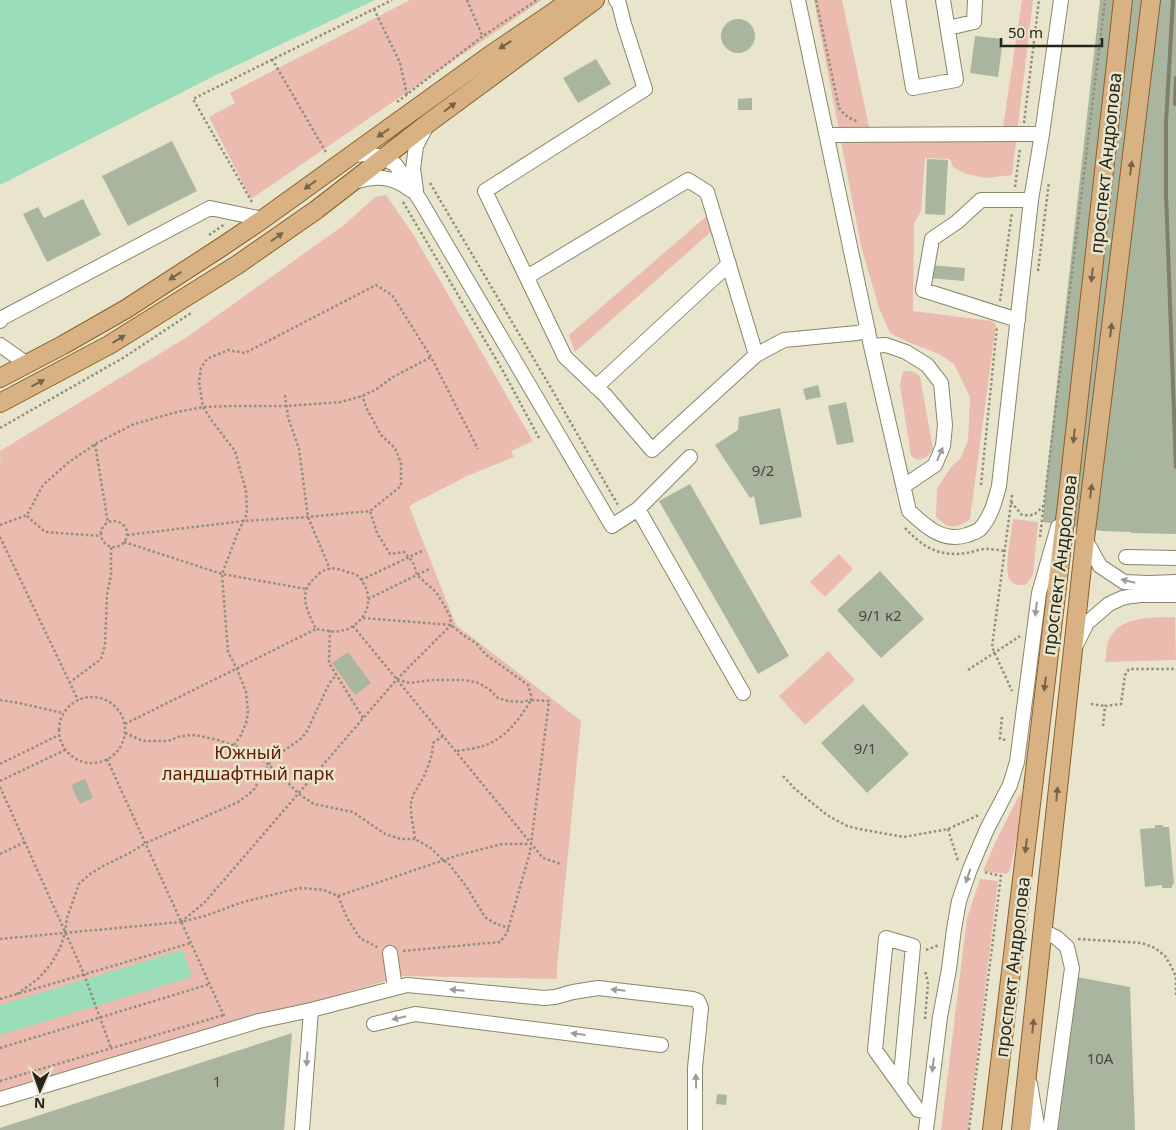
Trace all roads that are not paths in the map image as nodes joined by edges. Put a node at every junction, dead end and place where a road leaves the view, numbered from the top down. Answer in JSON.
{"nodes":[{"id":1,"x":571,"y":0,"type":"edge"},
{"id":2,"x":595,"y":0,"type":"edge"},
{"id":3,"x":616,"y":0,"type":"edge"},
{"id":4,"x":798,"y":0,"type":"edge"},
{"id":5,"x":898,"y":0,"type":"edge"},
{"id":6,"x":943,"y":0,"type":"edge"},
{"id":7,"x":974,"y":0,"type":"edge"},
{"id":8,"x":1061,"y":0,"type":"edge"},
{"id":9,"x":1123,"y":0,"type":"edge"},
{"id":10,"x":1151,"y":0,"type":"edge"},
{"id":11,"x":948,"y":28,"type":"junction"},
{"id":12,"x":427,"y":124,"type":"junction"},
{"id":13,"x":1042,"y":134,"type":"junction"},
{"id":14,"x":828,"y":135,"type":"junction"},
{"id":15,"x":349,"y":156,"type":"junction"},
{"id":16,"x":383,"y":157,"type":"junction"},
{"id":17,"x":352,"y":183,"type":"junction"},
{"id":18,"x":416,"y":193,"type":"junction"},
{"id":19,"x":1031,"y":200,"type":"junction"},
{"id":20,"x":263,"y":219,"type":"junction"},
{"id":21,"x":729,"y":264,"type":"junction"},
{"id":22,"x":527,"y":277,"type":"junction"},
{"id":23,"x":1018,"y":320,"type":"junction"},
{"id":24,"x":0,"y":321,"type":"edge"},
{"id":25,"x":868,"y":330,"type":"junction"},
{"id":26,"x":0,"y":345,"type":"edge"},
{"id":27,"x":871,"y":346,"type":"junction"},
{"id":28,"x":756,"y":355,"type":"junction"},
{"id":29,"x":26,"y":364,"type":"junction"},
{"id":30,"x":0,"y":378,"type":"edge"},
{"id":31,"x":596,"y":387,"type":"junction"},
{"id":32,"x":0,"y":403,"type":"edge"},
{"id":33,"x":690,"y":457,"type":"dead end"},
{"id":34,"x":904,"y":486,"type":"junction"},
{"id":35,"x":1068,"y":495,"type":"junction"},
{"id":36,"x":638,"y":509,"type":"junction"},
{"id":37,"x":1085,"y":539,"type":"junction"},
{"id":38,"x":1126,"y":557,"type":"dead end"},
{"id":39,"x":1176,"y":558,"type":"edge"},
{"id":40,"x":1176,"y":582,"type":"edge"},
{"id":41,"x":1176,"y":595,"type":"edge"},
{"id":42,"x":1072,"y":652,"type":"junction"},
{"id":43,"x":743,"y":693,"type":"dead end"},
{"id":44,"x":1043,"y":931,"type":"junction"},
{"id":45,"x":390,"y":953,"type":"road end"},
{"id":46,"x":396,"y":988,"type":"junction"},
{"id":47,"x":311,"y":1010,"type":"junction"},
{"id":48,"x":374,"y":1024,"type":"dead end"},
{"id":49,"x":661,"y":1045,"type":"dead end"},
{"id":50,"x":1028,"y":1074,"type":"junction"},
{"id":51,"x":900,"y":1085,"type":"junction"},
{"id":52,"x":0,"y":1099,"type":"edge"},
{"id":53,"x":927,"y":1111,"type":"junction"},
{"id":54,"x":302,"y":1130,"type":"edge"},
{"id":55,"x":695,"y":1130,"type":"edge"},
{"id":56,"x":926,"y":1130,"type":"edge"},
{"id":57,"x":992,"y":1130,"type":"edge"},
{"id":58,"x":1021,"y":1130,"type":"edge"},
{"id":59,"x":1036,"y":1130,"type":"edge"},
{"id":60,"x":1050,"y":1130,"type":"edge"}],
"edges":[{"from":1,"to":15,"type":"main road","one_way":true},
{"from":12,"to":2,"type":"main road","one_way":true},
{"from":3,"to":22,"type":"street"},
{"from":4,"to":14,"type":"street"},
{"from":5,"to":11,"type":"street"},
{"from":6,"to":11,"type":"street"},
{"from":7,"to":11,"type":"street"},
{"from":8,"to":13,"type":"street"},
{"from":9,"to":35,"type":"main road","name":"проспект Андропова","one_way":true},
{"from":37,"to":10,"type":"main road","name":"проспект Андропова","one_way":true},
{"from":12,"to":16,"type":"main road"},
{"from":12,"to":18,"type":"street"},
{"from":13,"to":14,"type":"street"},
{"from":13,"to":19,"type":"street"},
{"from":14,"to":25,"type":"street"},
{"from":15,"to":16,"type":"street"},
{"from":15,"to":20,"type":"main road","one_way":true},
{"from":16,"to":17,"type":"main road"},
{"from":16,"to":18,"type":"street"},
{"from":17,"to":18,"type":"street"},
{"from":32,"to":17,"type":"main road","one_way":true},
{"from":18,"to":36,"type":"street"},
{"from":19,"to":23,"type":"street"},
{"from":19,"to":23,"type":"street"},
{"from":20,"to":24,"type":"street"},
{"from":20,"to":29,"type":"main road","one_way":true},
{"from":21,"to":22,"type":"street"},
{"from":21,"to":28,"type":"street"},
{"from":21,"to":31,"type":"street"},
{"from":22,"to":31,"type":"street"},
{"from":23,"to":34,"type":"street"},
{"from":25,"to":27,"type":"street"},
{"from":25,"to":28,"type":"street"},
{"from":26,"to":29,"type":"street"},
{"from":27,"to":34,"type":"street"},
{"from":34,"to":27,"type":"street","one_way":true},
{"from":28,"to":31,"type":"street"},
{"from":29,"to":30,"type":"main road"},
{"from":33,"to":36,"type":"street"},
{"from":35,"to":53,"type":"street","one_way":true},
{"from":35,"to":57,"type":"main road","name":"проспект Андропова","one_way":true},
{"from":36,"to":43,"type":"street"},
{"from":40,"to":37,"type":"street","one_way":true},
{"from":37,"to":42,"type":"main road","name":"проспект Андропова"},
{"from":38,"to":39,"type":"street"},
{"from":41,"to":42,"type":"street"},
{"from":44,"to":42,"type":"main road","name":"проспект Андропова","one_way":true},
{"from":50,"to":44,"type":"main road","name":"проспект Андропова","one_way":true},
{"from":44,"to":60,"type":"street"},
{"from":45,"to":46,"type":"street"},
{"from":46,"to":47,"type":"street"},
{"from":55,"to":46,"type":"street","one_way":true},
{"from":47,"to":52,"type":"street"},
{"from":47,"to":54,"type":"street","one_way":true},
{"from":49,"to":48,"type":"street","one_way":true},
{"from":50,"to":58,"type":"main road","name":"проспект Андропова"},
{"from":50,"to":59,"type":"street"},
{"from":51,"to":51,"type":"street"},
{"from":51,"to":53,"type":"street"},
{"from":53,"to":56,"type":"street"}]}
